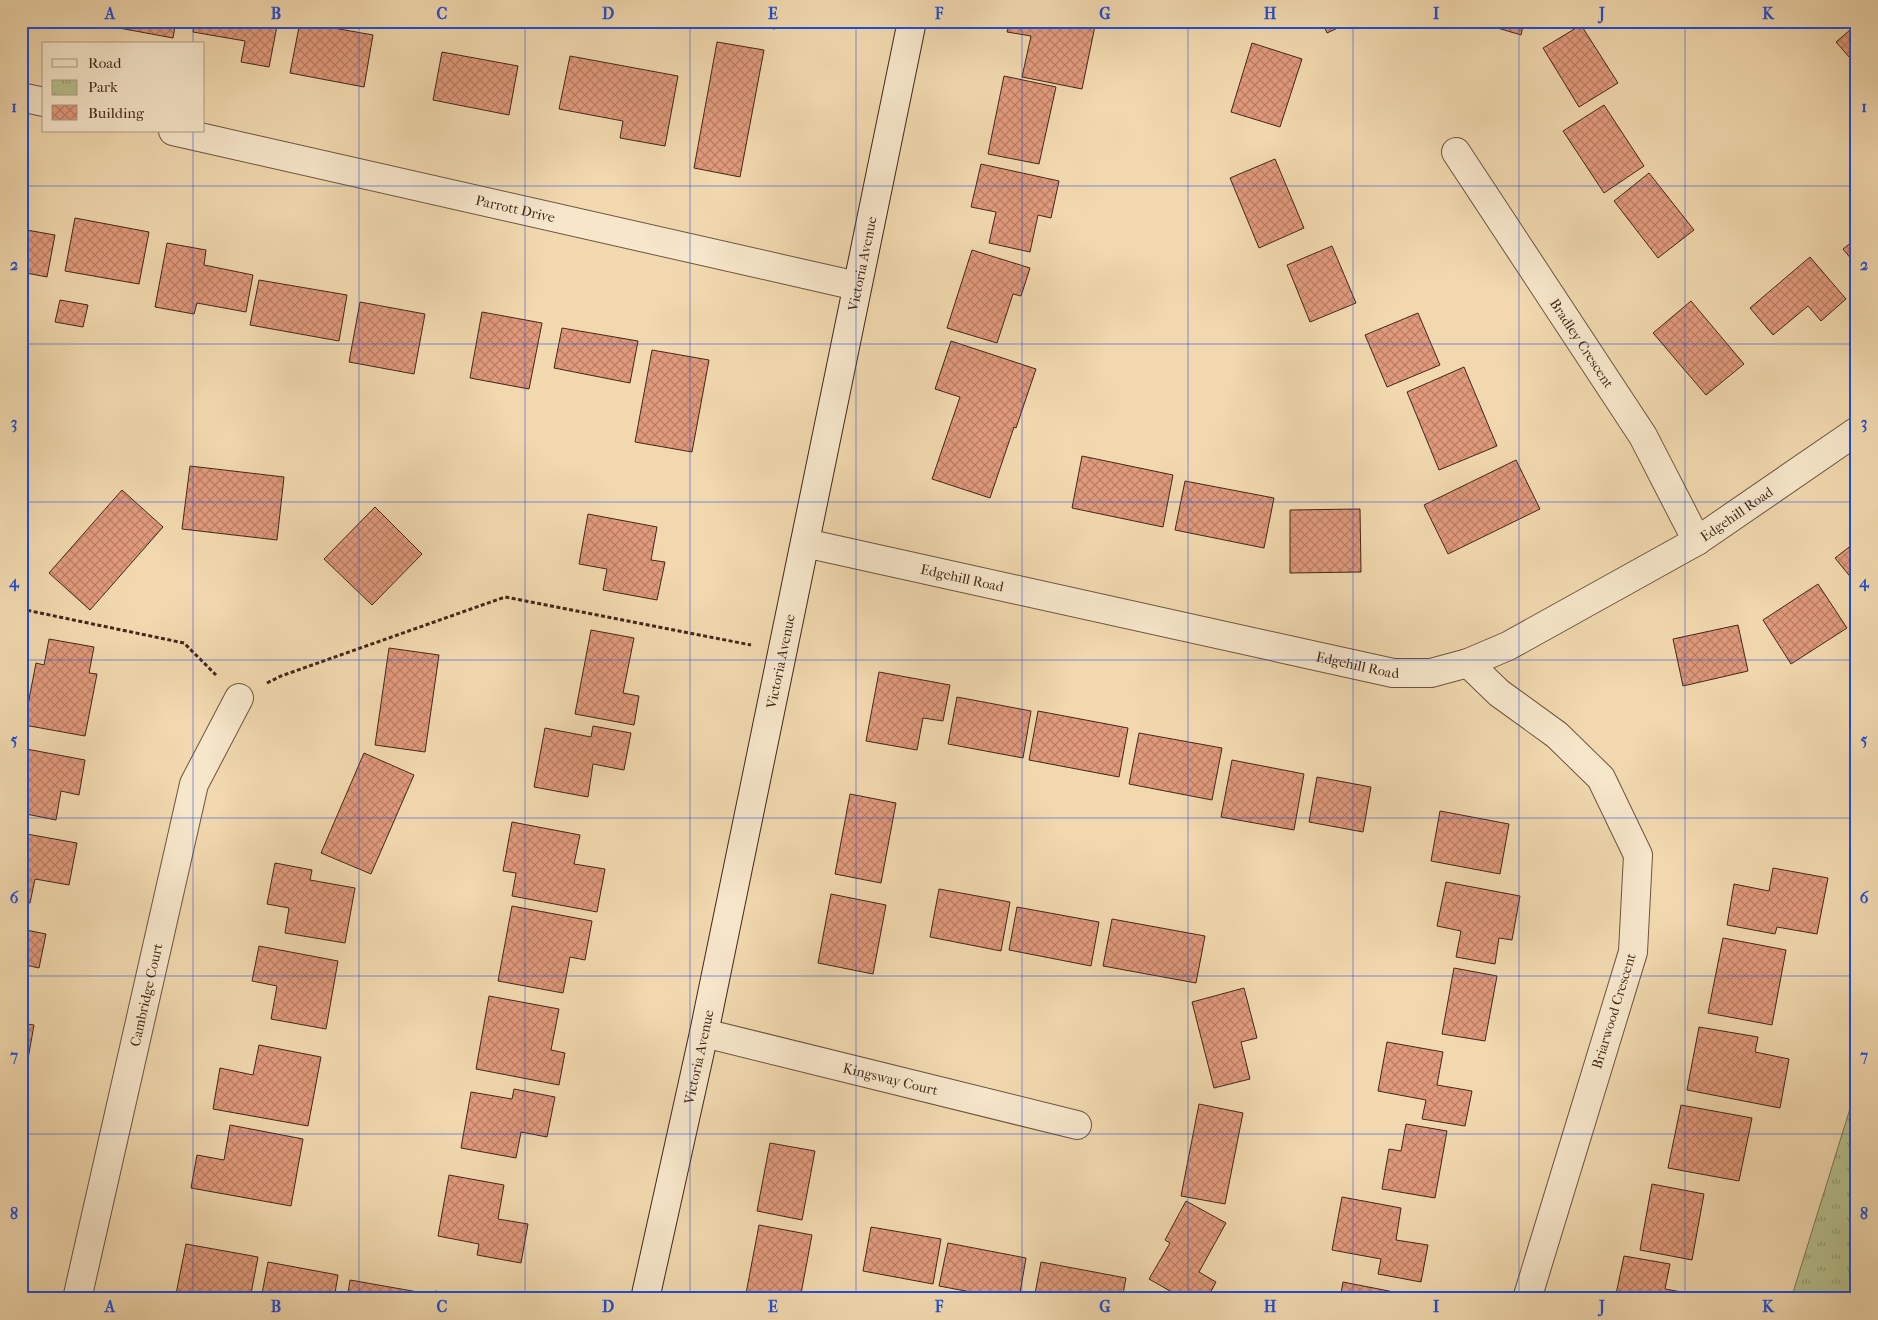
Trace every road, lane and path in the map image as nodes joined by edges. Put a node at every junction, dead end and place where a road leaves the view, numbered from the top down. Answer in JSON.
{"nodes":[{"id":1,"x":912,"y":21,"type":"edge"},
{"id":2,"x":21,"y":97,"type":"edge"},
{"id":3,"x":42,"y":102,"type":"edge"},
{"id":4,"x":177,"y":132,"type":"edge"},
{"id":5,"x":1456,"y":152,"type":"dead end"},
{"id":6,"x":857,"y":286,"type":"junction"},
{"id":7,"x":1857,"y":431,"type":"edge"},
{"id":8,"x":1697,"y":541,"type":"junction"},
{"id":9,"x":805,"y":543,"type":"junction"},
{"id":10,"x":21,"y":609,"type":"edge"},
{"id":11,"x":728,"y":641,"type":"dead end"},
{"id":12,"x":1468,"y":663,"type":"junction"},
{"id":13,"x":239,"y":698,"type":"junction"},
{"id":14,"x":704,"y":1033,"type":"junction"},
{"id":15,"x":1077,"y":1125,"type":"dead end"},
{"id":16,"x":77,"y":1299,"type":"edge"},
{"id":17,"x":645,"y":1299,"type":"edge"},
{"id":18,"x":1527,"y":1299,"type":"edge"}],
"edges":[{"from":1,"to":6,"type":"street","name":"Victoria Avenue"},
{"from":2,"to":3,"type":"street"},
{"from":4,"to":6,"type":"street","name":"Parrott Drive"},
{"from":5,"to":8,"type":"street","name":"Bradley Crescent"},
{"from":6,"to":9,"type":"street","name":"Victoria Avenue"},
{"from":7,"to":8,"type":"street","name":"Edgehill Road"},
{"from":8,"to":12,"type":"street","name":"Edgehill Road"},
{"from":9,"to":12,"type":"street","name":"Edgehill Road"},
{"from":9,"to":14,"type":"street","name":"Victoria Avenue"},
{"from":10,"to":13,"type":"path"},
{"from":11,"to":13,"type":"path"},
{"from":12,"to":18,"type":"street","name":"Briarwood Crescent"},
{"from":13,"to":16,"type":"street","name":"Cambridge Court"},
{"from":14,"to":15,"type":"street","name":"Kingsway Court"},
{"from":14,"to":17,"type":"street","name":"Victoria Avenue"}]}
